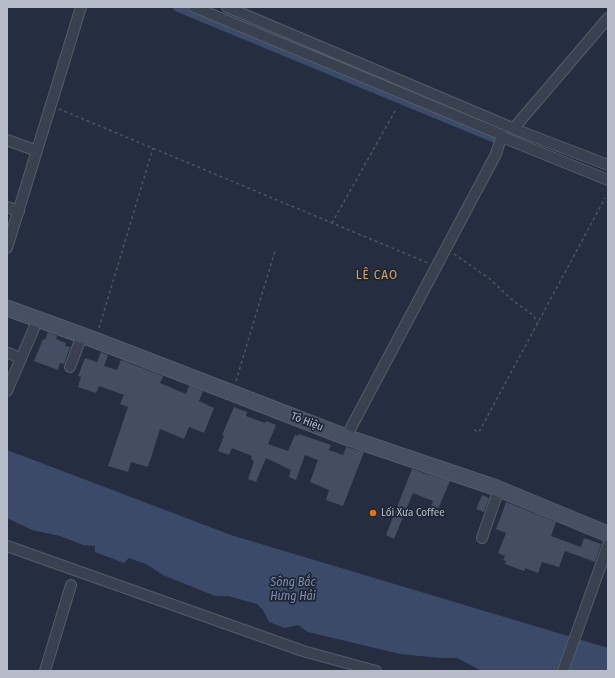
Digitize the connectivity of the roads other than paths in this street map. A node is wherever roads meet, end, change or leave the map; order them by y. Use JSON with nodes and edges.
{"nodes":[{"id":1,"x":82,"y":7,"type":"edge"},
{"id":2,"x":194,"y":7,"type":"edge"},
{"id":3,"x":227,"y":7,"type":"edge"},
{"id":4,"x":608,"y":18,"type":"edge"},
{"id":5,"x":499,"y":122,"type":"junction"},
{"id":6,"x":514,"y":128,"type":"junction"},
{"id":7,"x":498,"y":135,"type":"junction"},
{"id":8,"x":7,"y":140,"type":"edge"},
{"id":9,"x":37,"y":151,"type":"junction"},
{"id":10,"x":608,"y":165,"type":"edge"},
{"id":11,"x":608,"y":180,"type":"edge"},
{"id":12,"x":7,"y":207,"type":"edge"},
{"id":13,"x":19,"y":210,"type":"junction"},
{"id":14,"x":7,"y":248,"type":"edge"},
{"id":15,"x":7,"y":308,"type":"edge"},
{"id":16,"x":38,"y":319,"type":"junction"},
{"id":17,"x":88,"y":337,"type":"junction"},
{"id":18,"x":9,"y":353,"type":"dead end"},
{"id":19,"x":21,"y":359,"type":"junction"},
{"id":20,"x":70,"y":367,"type":"dead end"},
{"id":21,"x":10,"y":377,"type":"edge"},
{"id":22,"x":7,"y":391,"type":"edge"},
{"id":23,"x":346,"y":437,"type":"junction"},
{"id":24,"x":499,"y":489,"type":"junction"},
{"id":25,"x":608,"y":534,"type":"edge"},
{"id":26,"x":482,"y":538,"type":"dead end"},
{"id":27,"x":608,"y":545,"type":"edge"},
{"id":28,"x":7,"y":546,"type":"edge"},
{"id":29,"x":71,"y":585,"type":"dead end"},
{"id":30,"x":45,"y":671,"type":"edge"},
{"id":31,"x":376,"y":671,"type":"edge"},
{"id":32,"x":563,"y":671,"type":"edge"}],
"edges":[{"from":1,"to":9,"type":"street"},
{"from":2,"to":7,"type":"street"},
{"from":3,"to":5,"type":"street"},
{"from":4,"to":6,"type":"street"},
{"from":5,"to":6,"type":"street"},
{"from":5,"to":7,"type":"street"},
{"from":6,"to":10,"type":"street"},
{"from":7,"to":11,"type":"street"},
{"from":7,"to":23,"type":"street"},
{"from":8,"to":9,"type":"street"},
{"from":9,"to":13,"type":"street"},
{"from":12,"to":13,"type":"street"},
{"from":13,"to":14,"type":"street"},
{"from":15,"to":16,"type":"main road","name":"Tô Hiệu"},
{"from":16,"to":17,"type":"main road","name":"Tô Hiệu"},
{"from":16,"to":19,"type":"street"},
{"from":17,"to":20,"type":"street"},
{"from":17,"to":23,"type":"main road","name":"Tô Hiệu"},
{"from":18,"to":19,"type":"street"},
{"from":19,"to":21,"type":"street"},
{"from":21,"to":22,"type":"street"},
{"from":23,"to":24,"type":"main road","name":"Tô Hiệu"},
{"from":24,"to":25,"type":"main road","name":"Tô Hiệu"},
{"from":24,"to":26,"type":"street"},
{"from":27,"to":32,"type":"street"},
{"from":28,"to":31,"type":"street"},
{"from":29,"to":30,"type":"street"}]}
